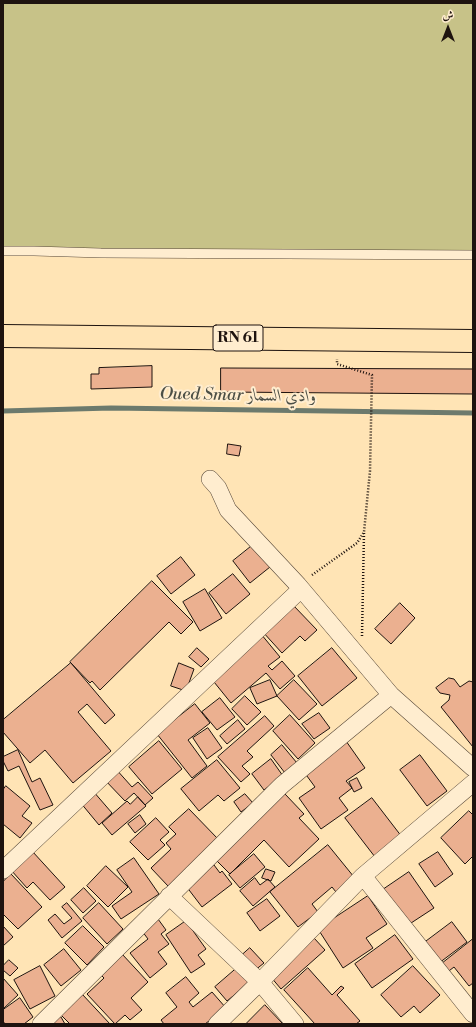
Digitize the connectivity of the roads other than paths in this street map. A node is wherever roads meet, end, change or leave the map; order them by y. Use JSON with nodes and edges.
{"nodes":[{"id":1,"x":3,"y":252,"type":"edge"},
{"id":2,"x":473,"y":255,"type":"edge"},
{"id":3,"x":3,"y":336,"type":"edge"},
{"id":4,"x":473,"y":341,"type":"edge"},
{"id":5,"x":210,"y":479,"type":"dead end"},
{"id":6,"x":300,"y":587,"type":"junction"},
{"id":7,"x":391,"y":695,"type":"junction"},
{"id":8,"x":473,"y":768,"type":"edge"},
{"id":9,"x":473,"y":783,"type":"edge"},
{"id":10,"x":3,"y":870,"type":"edge"},
{"id":11,"x":363,"y":876,"type":"junction"},
{"id":12,"x":169,"y":896,"type":"junction"},
{"id":13,"x":260,"y":982,"type":"junction"},
{"id":14,"x":473,"y":1014,"type":"edge"},
{"id":15,"x":40,"y":1024,"type":"edge"},
{"id":16,"x":217,"y":1024,"type":"edge"},
{"id":17,"x":295,"y":1024,"type":"edge"}],
"edges":[{"from":1,"to":2,"type":"lane"},
{"from":3,"to":4,"type":"main road","number":"RN 61"},
{"from":5,"to":6,"type":"street"},
{"from":6,"to":7,"type":"street"},
{"from":6,"to":10,"type":"street"},
{"from":7,"to":8,"type":"street"},
{"from":7,"to":12,"type":"street"},
{"from":9,"to":11,"type":"street"},
{"from":11,"to":13,"type":"street"},
{"from":11,"to":14,"type":"street"},
{"from":12,"to":13,"type":"street"},
{"from":12,"to":15,"type":"street"},
{"from":13,"to":16,"type":"street"},
{"from":13,"to":17,"type":"street"}]}
